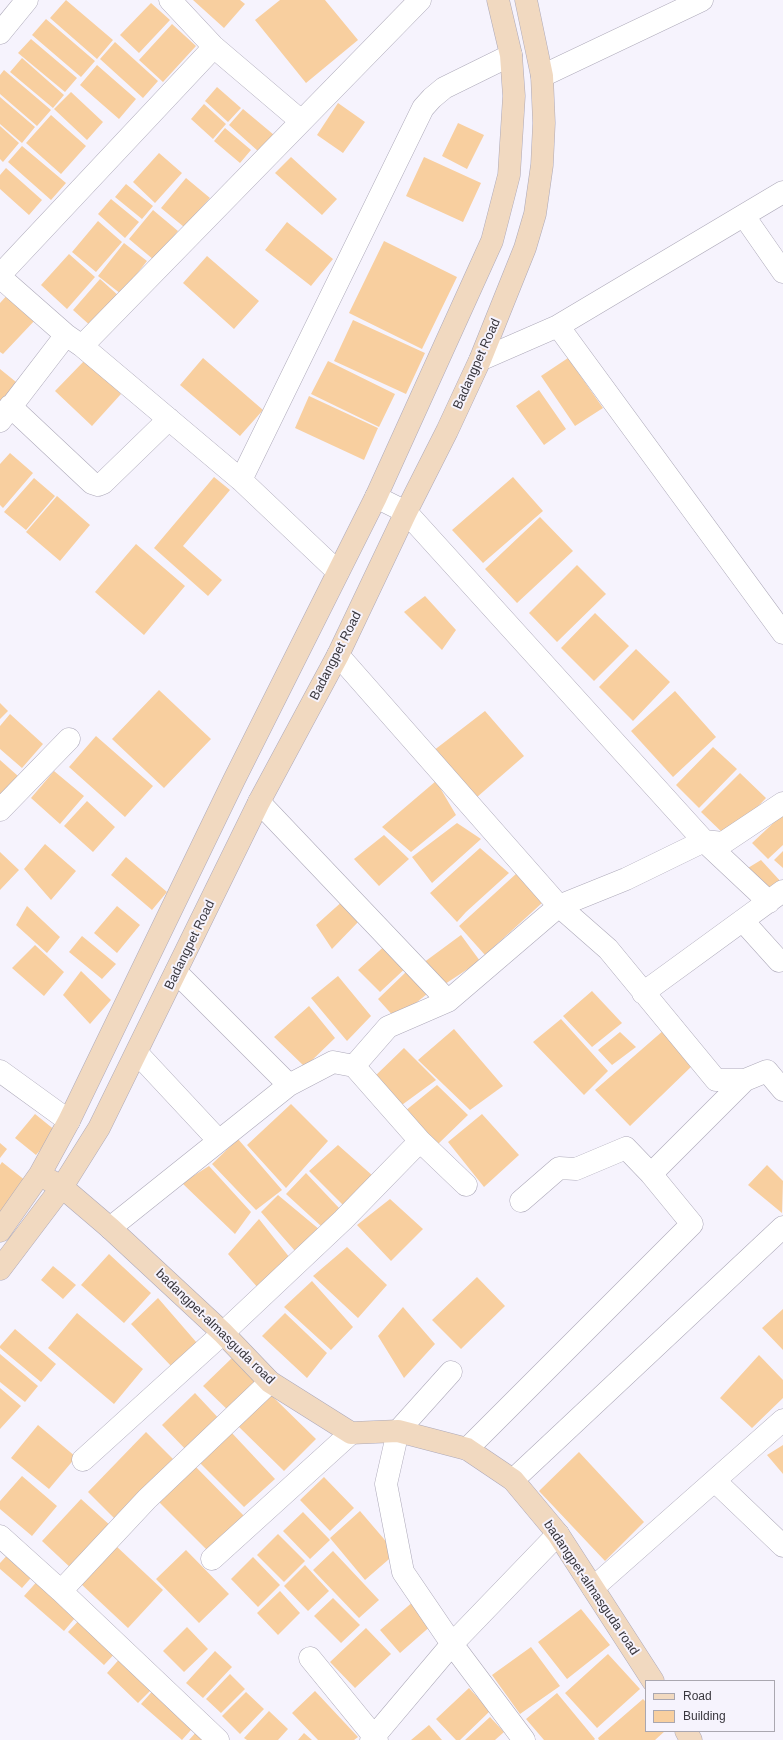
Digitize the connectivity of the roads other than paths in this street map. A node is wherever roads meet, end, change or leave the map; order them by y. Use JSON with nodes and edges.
{"nodes":[{"id":1,"x":26,"y":0,"type":"edge"},
{"id":2,"x":170,"y":0,"type":"edge"},
{"id":3,"x":420,"y":0,"type":"edge"},
{"id":4,"x":498,"y":0,"type":"edge"},
{"id":5,"x":526,"y":0,"type":"edge"},
{"id":6,"x":702,"y":0,"type":"edge"},
{"id":7,"x":0,"y":32,"type":"edge"},
{"id":8,"x":214,"y":47,"type":"junction"},
{"id":9,"x":511,"y":55,"type":"junction"},
{"id":10,"x":542,"y":76,"type":"junction"},
{"id":11,"x":301,"y":121,"type":"junction"},
{"id":12,"x":783,"y":192,"type":"edge"},
{"id":13,"x":744,"y":216,"type":"junction"},
{"id":14,"x":783,"y":272,"type":"edge"},
{"id":15,"x":0,"y":276,"type":"edge"},
{"id":16,"x":558,"y":326,"type":"junction"},
{"id":17,"x":74,"y":340,"type":"junction"},
{"id":18,"x":480,"y":360,"type":"junction"},
{"id":19,"x":5,"y":414,"type":"edge"},
{"id":20,"x":169,"y":419,"type":"junction"},
{"id":21,"x":241,"y":480,"type":"junction"},
{"id":22,"x":376,"y":497,"type":"junction"},
{"id":23,"x":406,"y":512,"type":"junction"},
{"id":24,"x":338,"y":572,"type":"junction"},
{"id":25,"x":783,"y":633,"type":"edge"},
{"id":26,"x":338,"y":654,"type":"junction"},
{"id":27,"x":69,"y":739,"type":"dead end"},
{"id":28,"x":259,"y":802,"type":"junction"},
{"id":29,"x":783,"y":803,"type":"edge"},
{"id":30,"x":0,"y":810,"type":"edge"},
{"id":31,"x":704,"y":841,"type":"junction"},
{"id":32,"x":776,"y":896,"type":"edge"},
{"id":33,"x":560,"y":906,"type":"junction"},
{"id":34,"x":742,"y":921,"type":"junction"},
{"id":35,"x":778,"y":961,"type":"dead end"},
{"id":36,"x":176,"y":972,"type":"junction"},
{"id":37,"x":643,"y":993,"type":"junction"},
{"id":38,"x":448,"y":1001,"type":"junction"},
{"id":39,"x":137,"y":1053,"type":"junction"},
{"id":40,"x":354,"y":1066,"type":"junction"},
{"id":41,"x":1,"y":1075,"type":"edge"},
{"id":42,"x":744,"y":1080,"type":"junction"},
{"id":43,"x":289,"y":1085,"type":"junction"},
{"id":44,"x":783,"y":1090,"type":"edge"},
{"id":45,"x":69,"y":1121,"type":"junction"},
{"id":46,"x":219,"y":1141,"type":"junction"},
{"id":47,"x":420,"y":1141,"type":"junction"},
{"id":48,"x":40,"y":1174,"type":"junction"},
{"id":49,"x":651,"y":1174,"type":"junction"},
{"id":50,"x":466,"y":1185,"type":"dead end"},
{"id":51,"x":62,"y":1187,"type":"junction"},
{"id":52,"x":521,"y":1201,"type":"dead end"},
{"id":53,"x":783,"y":1226,"type":"edge"},
{"id":54,"x":110,"y":1228,"type":"junction"},
{"id":55,"x":0,"y":1231,"type":"edge"},
{"id":56,"x":0,"y":1269,"type":"edge"},
{"id":57,"x":223,"y":1333,"type":"junction"},
{"id":58,"x":451,"y":1372,"type":"dead end"},
{"id":59,"x":270,"y":1382,"type":"junction"},
{"id":60,"x":783,"y":1420,"type":"edge"},
{"id":61,"x":398,"y":1431,"type":"junction"},
{"id":62,"x":351,"y":1433,"type":"junction"},
{"id":63,"x":467,"y":1449,"type":"junction"},
{"id":64,"x":82,"y":1460,"type":"dead end"},
{"id":65,"x":513,"y":1480,"type":"junction"},
{"id":66,"x":715,"y":1482,"type":"junction"},
{"id":67,"x":558,"y":1534,"type":"junction"},
{"id":68,"x":0,"y":1536,"type":"edge"},
{"id":69,"x":783,"y":1546,"type":"edge"},
{"id":70,"x":212,"y":1559,"type":"dead end"},
{"id":71,"x":593,"y":1588,"type":"junction"},
{"id":72,"x":61,"y":1591,"type":"junction"},
{"id":73,"x":452,"y":1644,"type":"junction"},
{"id":74,"x":310,"y":1658,"type":"dead end"},
{"id":75,"x":652,"y":1680,"type":"edge"},
{"id":76,"x":374,"y":1739,"type":"edge"},
{"id":77,"x":218,"y":1740,"type":"edge"},
{"id":78,"x":524,"y":1740,"type":"edge"}],
"edges":[{"from":1,"to":7,"type":"street"},
{"from":2,"to":8,"type":"street"},
{"from":3,"to":11,"type":"street"},
{"from":4,"to":9,"type":"main road"},
{"from":5,"to":10,"type":"main road","name":"Badangpet Road"},
{"from":6,"to":10,"type":"street"},
{"from":8,"to":11,"type":"street"},
{"from":8,"to":15,"type":"street"},
{"from":9,"to":21,"type":"street"},
{"from":9,"to":22,"type":"main road"},
{"from":10,"to":18,"type":"main road","name":"Badangpet Road"},
{"from":11,"to":17,"type":"street"},
{"from":12,"to":13,"type":"street"},
{"from":13,"to":14,"type":"street"},
{"from":13,"to":16,"type":"street"},
{"from":15,"to":17,"type":"street"},
{"from":16,"to":18,"type":"street"},
{"from":16,"to":25,"type":"street"},
{"from":17,"to":19,"type":"street"},
{"from":17,"to":20,"type":"street"},
{"from":18,"to":23,"type":"main road","name":"Badangpet Road"},
{"from":19,"to":20,"type":"street"},
{"from":20,"to":21,"type":"street"},
{"from":21,"to":24,"type":"street"},
{"from":22,"to":23,"type":"street"},
{"from":22,"to":24,"type":"main road"},
{"from":23,"to":26,"type":"main road","name":"Badangpet Road"},
{"from":23,"to":31,"type":"street"},
{"from":24,"to":45,"type":"main road"},
{"from":26,"to":28,"type":"main road","name":"Badangpet Road"},
{"from":26,"to":33,"type":"street"},
{"from":27,"to":30,"type":"street"},
{"from":28,"to":36,"type":"main road","name":"Badangpet Road"},
{"from":28,"to":38,"type":"street"},
{"from":29,"to":31,"type":"street"},
{"from":31,"to":32,"type":"street"},
{"from":31,"to":33,"type":"street"},
{"from":32,"to":34,"type":"street"},
{"from":33,"to":37,"type":"street"},
{"from":33,"to":38,"type":"street"},
{"from":34,"to":35,"type":"street"},
{"from":34,"to":37,"type":"street"},
{"from":36,"to":39,"type":"main road","name":"Badangpet Road"},
{"from":36,"to":43,"type":"street"},
{"from":37,"to":42,"type":"street"},
{"from":38,"to":40,"type":"street"},
{"from":39,"to":46,"type":"street"},
{"from":39,"to":51,"type":"main road","name":"Badangpet Road"},
{"from":40,"to":43,"type":"street"},
{"from":40,"to":47,"type":"street"},
{"from":41,"to":45,"type":"street"},
{"from":42,"to":44,"type":"street"},
{"from":42,"to":49,"type":"street"},
{"from":43,"to":46,"type":"street"},
{"from":45,"to":48,"type":"main road"},
{"from":46,"to":54,"type":"street"},
{"from":47,"to":50,"type":"street"},
{"from":47,"to":57,"type":"street"},
{"from":48,"to":51,"type":"main road","name":"badangpet-almasguda road"},
{"from":48,"to":55,"type":"main road"},
{"from":49,"to":52,"type":"street"},
{"from":49,"to":63,"type":"street"},
{"from":51,"to":54,"type":"main road","name":"badangpet-almasguda road"},
{"from":51,"to":56,"type":"main road","name":"Badangpet Road"},
{"from":53,"to":65,"type":"street"},
{"from":54,"to":57,"type":"main road","name":"badangpet-almasguda road"},
{"from":57,"to":59,"type":"main road","name":"badangpet-almasguda road"},
{"from":57,"to":64,"type":"street"},
{"from":58,"to":61,"type":"street"},
{"from":59,"to":62,"type":"main road","name":"badangpet-almasguda road"},
{"from":59,"to":72,"type":"street"},
{"from":60,"to":66,"type":"street"},
{"from":61,"to":62,"type":"main road","name":"badangpet-almasguda road"},
{"from":61,"to":63,"type":"main road","name":"badangpet-almasguda road"},
{"from":61,"to":73,"type":"street"},
{"from":62,"to":70,"type":"street"},
{"from":63,"to":65,"type":"main road","name":"badangpet-almasguda road"},
{"from":65,"to":67,"type":"main road","name":"badangpet-almasguda road"},
{"from":66,"to":69,"type":"street"},
{"from":66,"to":71,"type":"street"},
{"from":67,"to":71,"type":"main road","name":"badangpet-almasguda road"},
{"from":67,"to":73,"type":"street"},
{"from":68,"to":72,"type":"street"},
{"from":71,"to":75,"type":"main road","name":"badangpet-almasguda road"},
{"from":72,"to":77,"type":"street"},
{"from":73,"to":76,"type":"street"},
{"from":73,"to":78,"type":"street"},
{"from":74,"to":76,"type":"street"}]}
